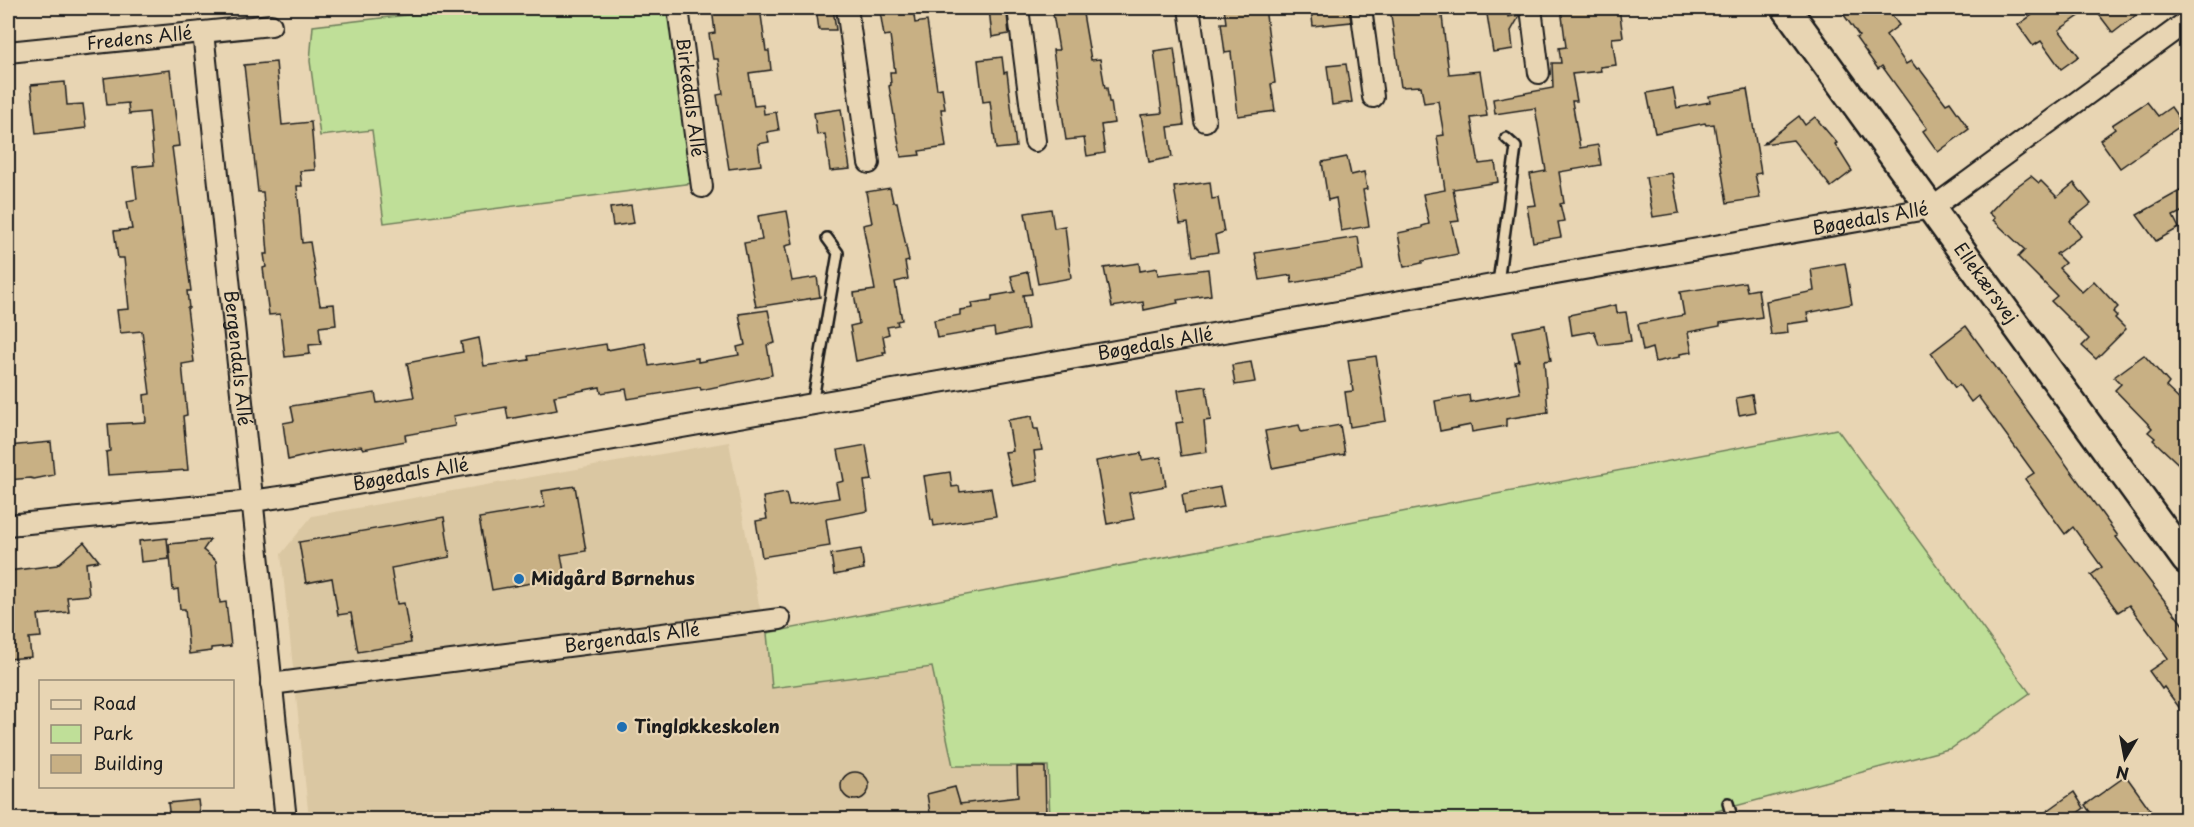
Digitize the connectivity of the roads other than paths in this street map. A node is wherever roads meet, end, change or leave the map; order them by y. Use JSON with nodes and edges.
{"nodes":[{"id":1,"x":678,"y":8,"type":"edge"},
{"id":2,"x":848,"y":8,"type":"edge"},
{"id":3,"x":1018,"y":8,"type":"edge"},
{"id":4,"x":1189,"y":8,"type":"edge"},
{"id":5,"x":1361,"y":8,"type":"edge"},
{"id":6,"x":1531,"y":8,"type":"edge"},
{"id":7,"x":1786,"y":8,"type":"edge"},
{"id":8,"x":2187,"y":22,"type":"edge"},
{"id":9,"x":271,"y":25,"type":"dead end"},
{"id":10,"x":203,"y":32,"type":"junction"},
{"id":11,"x":8,"y":52,"type":"edge"},
{"id":12,"x":1539,"y":73,"type":"dead end"},
{"id":13,"x":1373,"y":97,"type":"dead end"},
{"id":14,"x":1204,"y":121,"type":"dead end"},
{"id":15,"x":1506,"y":138,"type":"dead end"},
{"id":16,"x":1035,"y":141,"type":"dead end"},
{"id":17,"x":869,"y":164,"type":"dead end"},
{"id":18,"x":702,"y":187,"type":"dead end"},
{"id":19,"x":1932,"y":208,"type":"junction"},
{"id":20,"x":827,"y":238,"type":"dead end"},
{"id":21,"x":1498,"y":283,"type":"junction"},
{"id":22,"x":812,"y":405,"type":"junction"},
{"id":23,"x":252,"y":501,"type":"junction"},
{"id":24,"x":8,"y":525,"type":"edge"},
{"id":25,"x":2187,"y":560,"type":"edge"},
{"id":26,"x":780,"y":619,"type":"dead end"},
{"id":27,"x":271,"y":684,"type":"junction"},
{"id":28,"x":1728,"y":802,"type":"dead end"},
{"id":29,"x":286,"y":819,"type":"edge"},
{"id":30,"x":1733,"y":819,"type":"edge"}],
"edges":[{"from":1,"to":18,"type":"street","name":"Birkedals Allé"},
{"from":2,"to":17,"type":"street"},
{"from":3,"to":16,"type":"street"},
{"from":4,"to":14,"type":"street"},
{"from":5,"to":13,"type":"street"},
{"from":6,"to":12,"type":"street"},
{"from":7,"to":19,"type":"street","name":"Ellekærsvej"},
{"from":8,"to":19,"type":"street","name":"Bøgedals Allé"},
{"from":9,"to":10,"type":"street","name":"Fredens Allé"},
{"from":10,"to":11,"type":"street","name":"Fredens Allé"},
{"from":10,"to":23,"type":"street","name":"Bergendals Allé"},
{"from":15,"to":21,"type":"lane"},
{"from":19,"to":21,"type":"street","name":"Bøgedals Allé"},
{"from":19,"to":25,"type":"street","name":"Ellekærsvej"},
{"from":20,"to":22,"type":"lane"},
{"from":21,"to":22,"type":"street","name":"Bøgedals Allé"},
{"from":22,"to":23,"type":"street","name":"Bøgedals Allé"},
{"from":23,"to":24,"type":"street","name":"Bøgedals Allé"},
{"from":23,"to":27,"type":"street","name":"Bergendals Allé"},
{"from":26,"to":27,"type":"street","name":"Bergendals Allé"},
{"from":27,"to":29,"type":"street","name":"Bergendals Allé"},
{"from":28,"to":30,"type":"lane"}]}
